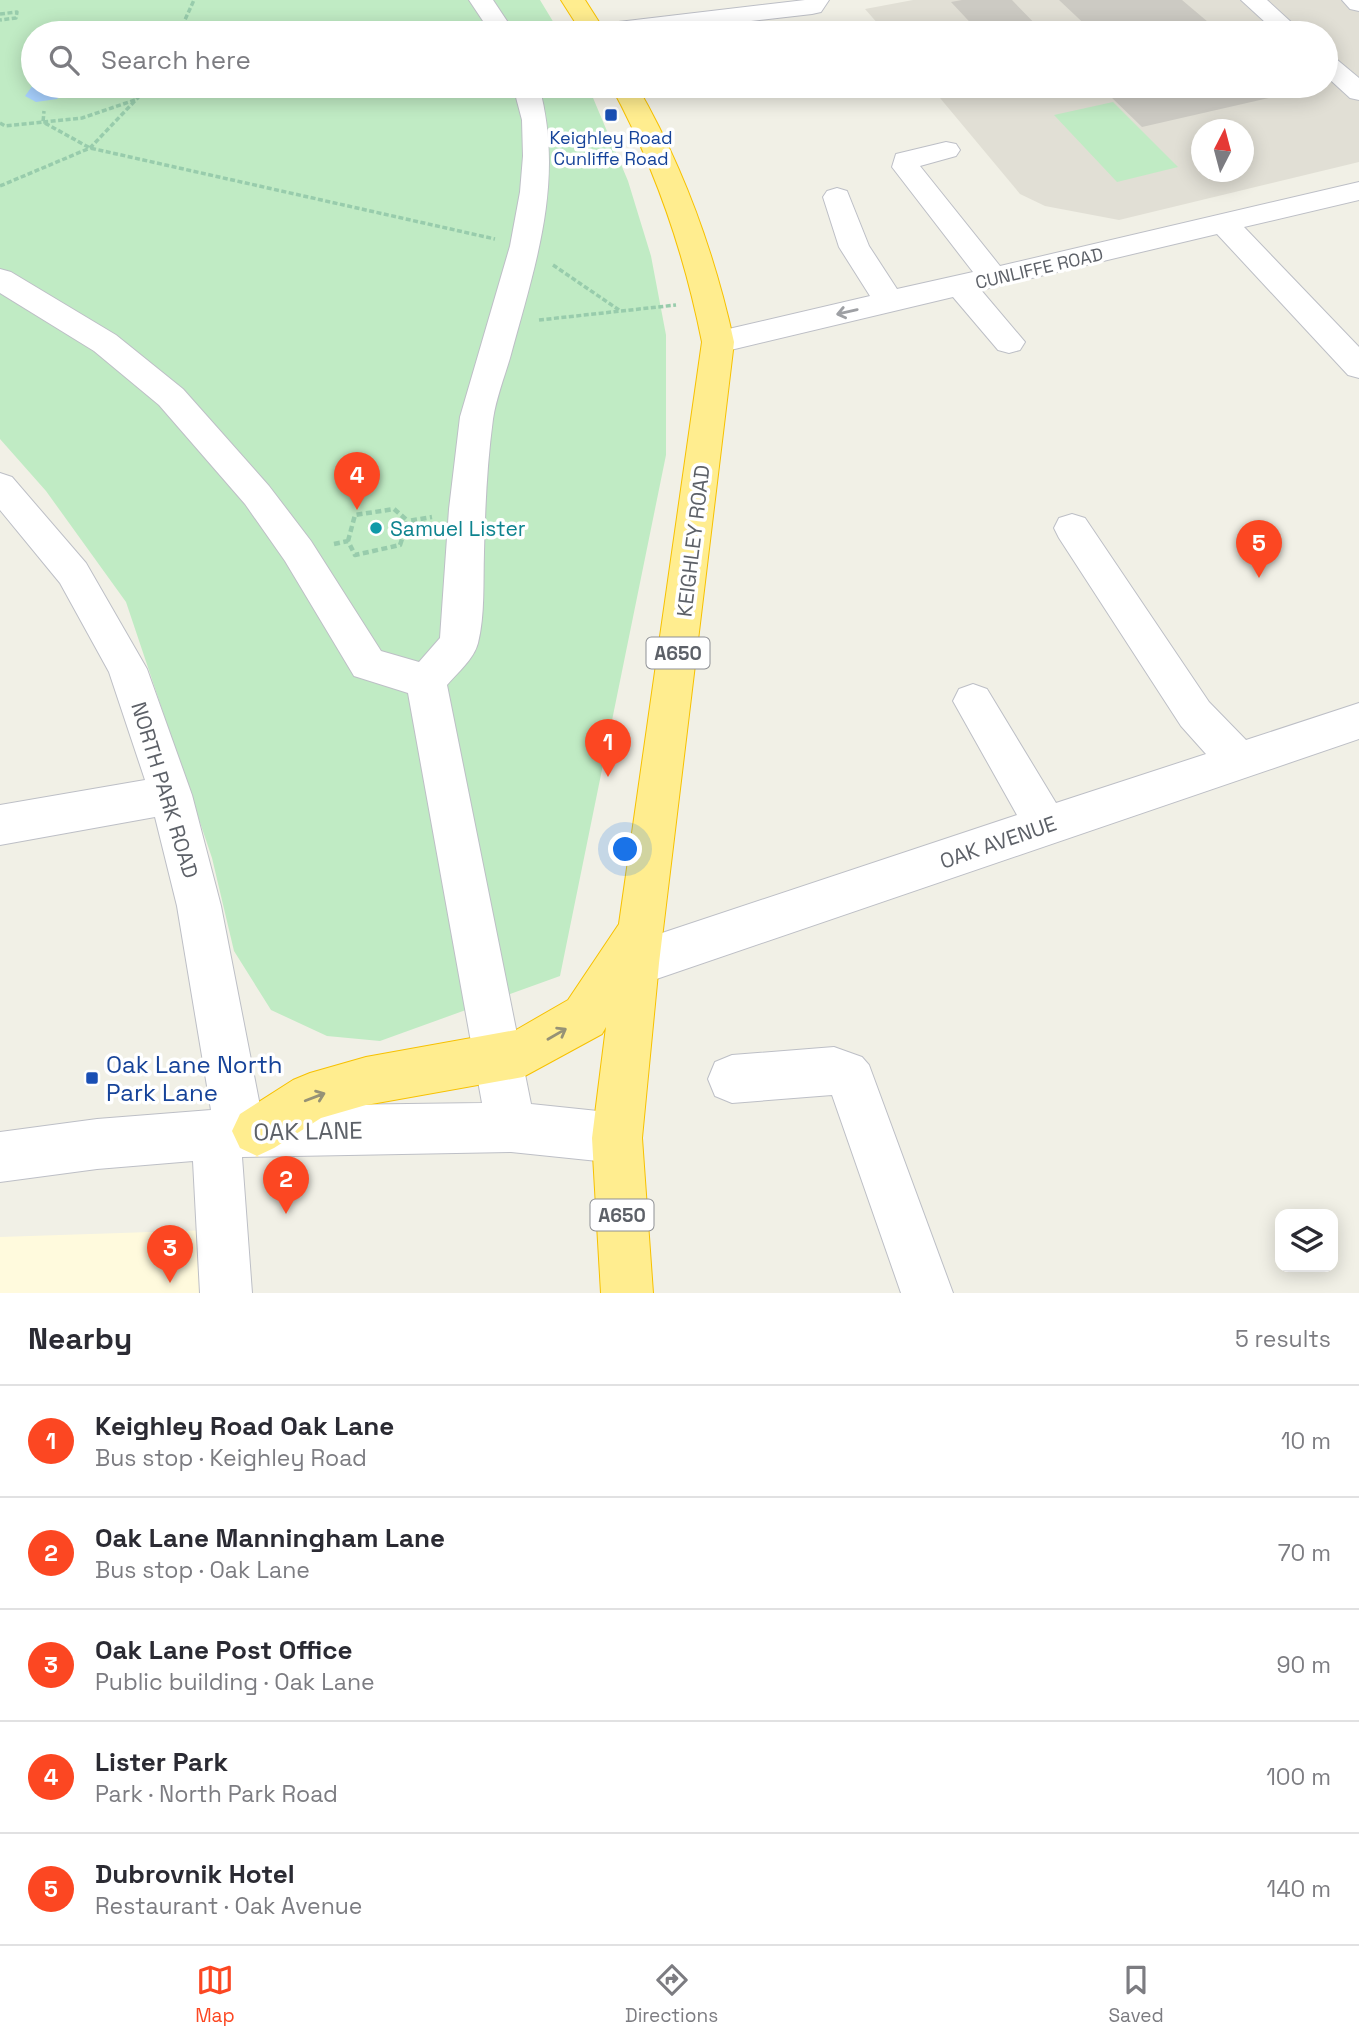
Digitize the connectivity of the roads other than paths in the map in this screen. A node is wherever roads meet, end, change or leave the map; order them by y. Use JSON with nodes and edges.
{"nodes":[{"id":1,"x":481,"y":0,"type":"edge"},
{"id":2,"x":573,"y":0,"type":"edge"},
{"id":3,"x":817,"y":0,"type":"edge"},
{"id":4,"x":1253,"y":0,"type":"edge"},
{"id":5,"x":1354,"y":0,"type":"edge"},
{"id":6,"x":1359,"y":4,"type":"edge"},
{"id":7,"x":731,"y":9,"type":"edge"},
{"id":8,"x":495,"y":21,"type":"edge"},
{"id":9,"x":586,"y":21,"type":"edge"},
{"id":10,"x":662,"y":21,"type":"edge"},
{"id":11,"x":1277,"y":21,"type":"edge"},
{"id":12,"x":1338,"y":74,"type":"edge"},
{"id":13,"x":1359,"y":92,"type":"edge"},
{"id":14,"x":529,"y":98,"type":"edge"},
{"id":15,"x":630,"y":98,"type":"edge"},
{"id":16,"x":946,"y":150,"type":"dead end"},
{"id":17,"x":1359,"y":191,"type":"edge"},
{"id":18,"x":837,"y":197,"type":"dead end"},
{"id":19,"x":1225,"y":225,"type":"junction"},
{"id":20,"x":994,"y":278,"type":"junction"},
{"id":21,"x":0,"y":279,"type":"edge"},
{"id":22,"x":961,"y":286,"type":"junction"},
{"id":23,"x":890,"y":302,"type":"junction"},
{"id":24,"x":718,"y":342,"type":"junction"},
{"id":25,"x":1009,"y":342,"type":"dead end"},
{"id":26,"x":1359,"y":367,"type":"edge"},
{"id":27,"x":0,"y":486,"type":"edge"},
{"id":28,"x":1072,"y":528,"type":"dead end"},
{"id":29,"x":426,"y":681,"type":"junction"},
{"id":30,"x":973,"y":701,"type":"dead end"},
{"id":31,"x":1359,"y":721,"type":"edge"},
{"id":32,"x":1239,"y":761,"type":"junction"},
{"id":33,"x":171,"y":794,"type":"junction"},
{"id":34,"x":0,"y":825,"type":"edge"},
{"id":35,"x":1046,"y":826,"type":"junction"},
{"id":36,"x":639,"y":946,"type":"junction"},
{"id":37,"x":500,"y":1058,"type":"junction"},
{"id":38,"x":732,"y":1079,"type":"dead end"},
{"id":39,"x":512,"y":1127,"type":"junction"},
{"id":40,"x":238,"y":1133,"type":"junction"},
{"id":41,"x":617,"y":1138,"type":"junction"},
{"id":42,"x":0,"y":1157,"type":"edge"},
{"id":43,"x":226,"y":1293,"type":"edge"},
{"id":44,"x":627,"y":1293,"type":"edge"},
{"id":45,"x":927,"y":1293,"type":"edge"}],
"edges":[{"from":1,"to":8,"type":"street"},
{"from":2,"to":9,"type":"highway"},
{"from":3,"to":7,"type":"street"},
{"from":4,"to":11,"type":"street"},
{"from":5,"to":6,"type":"street"},
{"from":7,"to":10,"type":"street"},
{"from":12,"to":13,"type":"street"},
{"from":14,"to":29,"type":"street"},
{"from":15,"to":24,"type":"highway","name":"KEIGHLEY ROAD","number":"A650"},
{"from":16,"to":20,"type":"street"},
{"from":17,"to":19,"type":"street","name":"CUNLIFFE ROAD"},
{"from":18,"to":23,"type":"street"},
{"from":19,"to":20,"type":"street","name":"CUNLIFFE ROAD"},
{"from":19,"to":26,"type":"street"},
{"from":20,"to":22,"type":"street","name":"CUNLIFFE ROAD"},
{"from":21,"to":29,"type":"street"},
{"from":22,"to":23,"type":"street","name":"CUNLIFFE ROAD"},
{"from":22,"to":25,"type":"street"},
{"from":23,"to":24,"type":"street","name":"CUNLIFFE ROAD","one_way":true},
{"from":24,"to":36,"type":"highway","name":"KEIGHLEY ROAD","number":"A650"},
{"from":27,"to":33,"type":"street","name":"NORTH PARK ROAD"},
{"from":28,"to":32,"type":"street"},
{"from":29,"to":37,"type":"street"},
{"from":30,"to":35,"type":"street"},
{"from":31,"to":32,"type":"street","name":"OAK AVENUE"},
{"from":32,"to":35,"type":"street","name":"OAK AVENUE"},
{"from":33,"to":34,"type":"street"},
{"from":33,"to":40,"type":"street","name":"NORTH PARK ROAD"},
{"from":35,"to":36,"type":"street","name":"OAK AVENUE"},
{"from":37,"to":36,"type":"highway","one_way":true},
{"from":36,"to":41,"type":"highway","name":"KEIGHLEY ROAD","number":"A650"},
{"from":37,"to":39,"type":"street"},
{"from":40,"to":37,"type":"highway","one_way":true},
{"from":38,"to":45,"type":"street"},
{"from":39,"to":40,"type":"street","name":"OAK LANE"},
{"from":39,"to":41,"type":"street","name":"OAK LANE"},
{"from":40,"to":42,"type":"street","name":"OAK LANE"},
{"from":40,"to":43,"type":"street","name":"NORTH PARK ROAD"},
{"from":41,"to":44,"type":"highway","number":"A650"}]}
